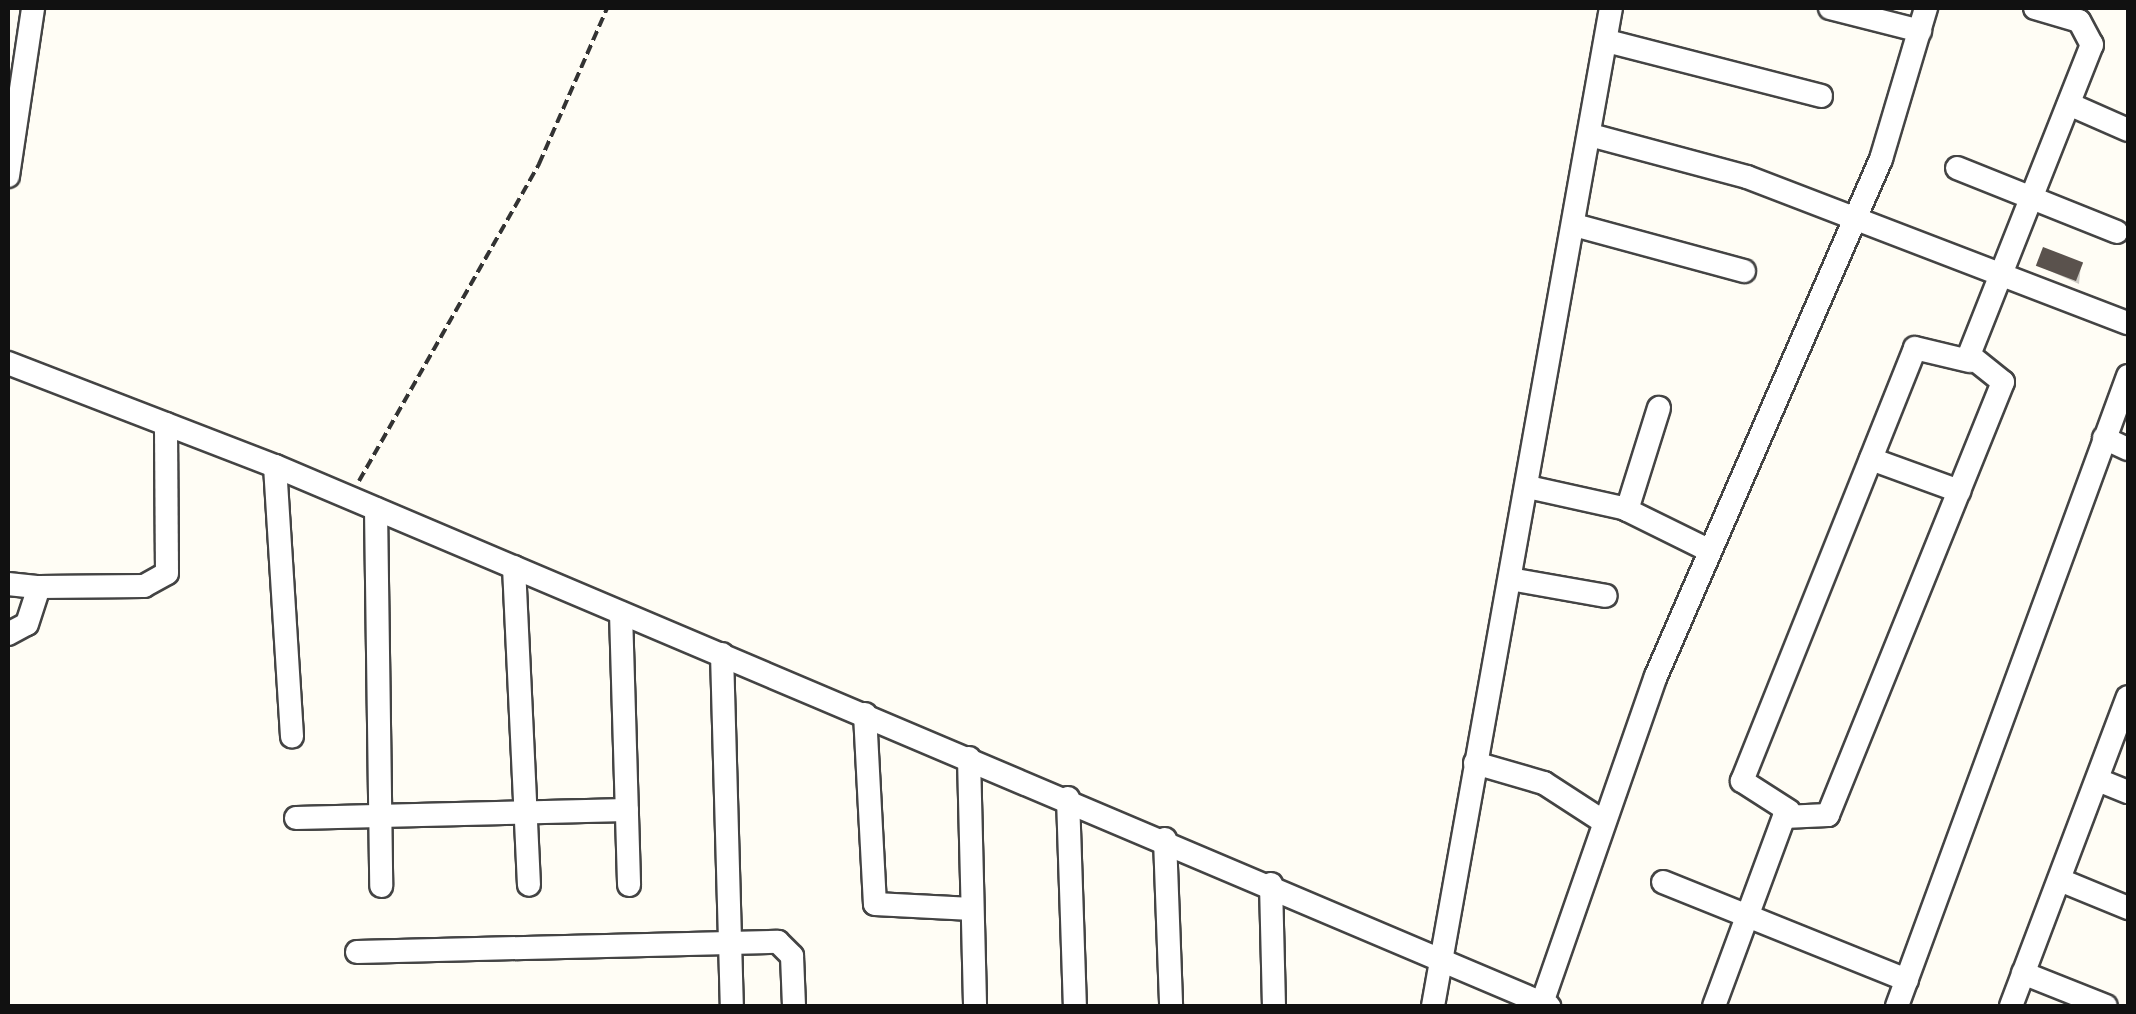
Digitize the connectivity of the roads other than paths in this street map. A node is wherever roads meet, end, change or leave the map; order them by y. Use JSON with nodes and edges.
{"nodes":[{"id":1,"x":34,"y":8,"type":"edge"},
{"id":2,"x":1611,"y":8,"type":"edge"},
{"id":3,"x":1830,"y":8,"type":"edge"},
{"id":4,"x":1926,"y":8,"type":"edge"},
{"id":5,"x":2036,"y":8,"type":"edge"},
{"id":6,"x":1920,"y":31,"type":"junction"},
{"id":7,"x":1607,"y":41,"type":"junction"},
{"id":8,"x":19,"y":64,"type":"edge"},
{"id":9,"x":1821,"y":96,"type":"dead end"},
{"id":10,"x":2069,"y":104,"type":"junction"},
{"id":11,"x":2128,"y":130,"type":"edge"},
{"id":12,"x":1594,"y":136,"type":"junction"},
{"id":13,"x":1958,"y":168,"type":"dead end"},
{"id":14,"x":8,"y":176,"type":"edge"},
{"id":15,"x":2032,"y":197,"type":"junction"},
{"id":16,"x":1854,"y":222,"type":"junction"},
{"id":17,"x":1578,"y":226,"type":"junction"},
{"id":18,"x":2117,"y":232,"type":"dead end"},
{"id":19,"x":1744,"y":271,"type":"dead end"},
{"id":20,"x":2002,"y":273,"type":"junction"},
{"id":21,"x":2128,"y":320,"type":"edge"},
{"id":22,"x":1969,"y":361,"type":"junction"},
{"id":23,"x":8,"y":363,"type":"edge"},
{"id":24,"x":2128,"y":376,"type":"edge"},
{"id":25,"x":1658,"y":408,"type":"dead end"},
{"id":26,"x":166,"y":424,"type":"junction"},
{"id":27,"x":2104,"y":438,"type":"junction"},
{"id":28,"x":2128,"y":449,"type":"edge"},
{"id":29,"x":1871,"y":459,"type":"junction"},
{"id":30,"x":275,"y":466,"type":"junction"},
{"id":31,"x":1528,"y":488,"type":"junction"},
{"id":32,"x":1959,"y":491,"type":"junction"},
{"id":33,"x":376,"y":509,"type":"junction"},
{"id":34,"x":1627,"y":510,"type":"junction"},
{"id":35,"x":1710,"y":551,"type":"junction"},
{"id":36,"x":514,"y":567,"type":"junction"},
{"id":37,"x":1510,"y":579,"type":"junction"},
{"id":38,"x":8,"y":584,"type":"edge"},
{"id":39,"x":39,"y":587,"type":"junction"},
{"id":40,"x":1606,"y":596,"type":"dead end"},
{"id":41,"x":622,"y":613,"type":"junction"},
{"id":42,"x":8,"y":634,"type":"edge"},
{"id":43,"x":722,"y":654,"type":"junction"},
{"id":44,"x":2128,"y":697,"type":"edge"},
{"id":45,"x":865,"y":714,"type":"junction"},
{"id":46,"x":292,"y":736,"type":"dead end"},
{"id":47,"x":968,"y":758,"type":"junction"},
{"id":48,"x":1475,"y":763,"type":"junction"},
{"id":49,"x":2098,"y":780,"type":"junction"},
{"id":50,"x":2128,"y":792,"type":"edge"},
{"id":51,"x":1068,"y":798,"type":"junction"},
{"id":52,"x":627,"y":810,"type":"junction"},
{"id":53,"x":1789,"y":811,"type":"junction"},
{"id":54,"x":528,"y":812,"type":"junction"},
{"id":55,"x":378,"y":816,"type":"junction"},
{"id":56,"x":296,"y":818,"type":"dead end"},
{"id":57,"x":1601,"y":820,"type":"junction"},
{"id":58,"x":1165,"y":839,"type":"junction"},
{"id":59,"x":2060,"y":880,"type":"junction"},
{"id":60,"x":1663,"y":882,"type":"dead end"},
{"id":61,"x":1270,"y":884,"type":"junction"},
{"id":62,"x":529,"y":885,"type":"dead end"},
{"id":63,"x":629,"y":885,"type":"dead end"},
{"id":64,"x":380,"y":886,"type":"dead end"},
{"id":65,"x":2128,"y":908,"type":"edge"},
{"id":66,"x":972,"y":909,"type":"junction"},
{"id":67,"x":1745,"y":916,"type":"junction"},
{"id":68,"x":730,"y":942,"type":"junction"},
{"id":69,"x":358,"y":952,"type":"dead end"},
{"id":70,"x":1438,"y":958,"type":"junction"},
{"id":71,"x":2023,"y":973,"type":"junction"},
{"id":72,"x":1907,"y":980,"type":"junction"},
{"id":73,"x":1545,"y":1005,"type":"edge"},
{"id":74,"x":732,"y":1006,"type":"edge"},
{"id":75,"x":794,"y":1006,"type":"edge"},
{"id":76,"x":975,"y":1006,"type":"edge"},
{"id":77,"x":1076,"y":1006,"type":"edge"},
{"id":78,"x":1172,"y":1006,"type":"edge"},
{"id":79,"x":1274,"y":1006,"type":"edge"},
{"id":80,"x":1433,"y":1006,"type":"edge"},
{"id":81,"x":1714,"y":1006,"type":"edge"},
{"id":82,"x":1897,"y":1006,"type":"edge"},
{"id":83,"x":2011,"y":1006,"type":"edge"},
{"id":84,"x":2106,"y":1006,"type":"edge"}],
"edges":[{"from":1,"to":8,"type":"street"},
{"from":2,"to":7,"type":"street"},
{"from":3,"to":6,"type":"street"},
{"from":4,"to":6,"type":"street"},
{"from":5,"to":10,"type":"street"},
{"from":6,"to":16,"type":"street"},
{"from":7,"to":9,"type":"street"},
{"from":7,"to":12,"type":"street"},
{"from":8,"to":14,"type":"street"},
{"from":10,"to":11,"type":"street"},
{"from":10,"to":15,"type":"street"},
{"from":12,"to":16,"type":"street"},
{"from":12,"to":17,"type":"street"},
{"from":13,"to":15,"type":"street"},
{"from":15,"to":18,"type":"street"},
{"from":15,"to":20,"type":"street"},
{"from":16,"to":20,"type":"street"},
{"from":16,"to":35,"type":"street"},
{"from":17,"to":19,"type":"street"},
{"from":17,"to":31,"type":"street"},
{"from":20,"to":21,"type":"street"},
{"from":20,"to":22,"type":"street"},
{"from":22,"to":29,"type":"street"},
{"from":22,"to":32,"type":"street"},
{"from":23,"to":26,"type":"street"},
{"from":24,"to":27,"type":"street"},
{"from":25,"to":34,"type":"street"},
{"from":26,"to":30,"type":"street"},
{"from":26,"to":39,"type":"street"},
{"from":27,"to":28,"type":"street"},
{"from":27,"to":72,"type":"street"},
{"from":29,"to":32,"type":"street"},
{"from":29,"to":53,"type":"street"},
{"from":30,"to":33,"type":"street"},
{"from":30,"to":46,"type":"street"},
{"from":31,"to":34,"type":"street"},
{"from":31,"to":37,"type":"street"},
{"from":32,"to":53,"type":"street"},
{"from":33,"to":36,"type":"street"},
{"from":33,"to":55,"type":"street"},
{"from":34,"to":35,"type":"street"},
{"from":35,"to":57,"type":"street"},
{"from":36,"to":41,"type":"street"},
{"from":36,"to":54,"type":"street"},
{"from":37,"to":40,"type":"street"},
{"from":37,"to":48,"type":"street"},
{"from":38,"to":39,"type":"street"},
{"from":39,"to":42,"type":"street"},
{"from":41,"to":43,"type":"street"},
{"from":41,"to":52,"type":"street"},
{"from":43,"to":45,"type":"street"},
{"from":43,"to":68,"type":"street"},
{"from":44,"to":49,"type":"street"},
{"from":45,"to":47,"type":"street"},
{"from":45,"to":66,"type":"street"},
{"from":47,"to":51,"type":"street"},
{"from":47,"to":66,"type":"street"},
{"from":48,"to":57,"type":"street"},
{"from":48,"to":70,"type":"street"},
{"from":49,"to":50,"type":"street"},
{"from":49,"to":59,"type":"street"},
{"from":51,"to":58,"type":"street"},
{"from":51,"to":77,"type":"street"},
{"from":52,"to":54,"type":"street"},
{"from":52,"to":63,"type":"street"},
{"from":53,"to":67,"type":"street"},
{"from":54,"to":55,"type":"street"},
{"from":54,"to":62,"type":"street"},
{"from":55,"to":56,"type":"street"},
{"from":55,"to":64,"type":"street"},
{"from":57,"to":73,"type":"street"},
{"from":58,"to":61,"type":"street"},
{"from":58,"to":78,"type":"street"},
{"from":59,"to":65,"type":"street"},
{"from":59,"to":71,"type":"street"},
{"from":60,"to":67,"type":"street"},
{"from":61,"to":70,"type":"street"},
{"from":61,"to":79,"type":"street"},
{"from":66,"to":76,"type":"street"},
{"from":67,"to":72,"type":"street"},
{"from":67,"to":81,"type":"street"},
{"from":68,"to":69,"type":"street"},
{"from":68,"to":74,"type":"street"},
{"from":68,"to":75,"type":"street"},
{"from":70,"to":73,"type":"street"},
{"from":70,"to":80,"type":"street"},
{"from":71,"to":83,"type":"street"},
{"from":71,"to":84,"type":"street"},
{"from":72,"to":82,"type":"street"}]}
